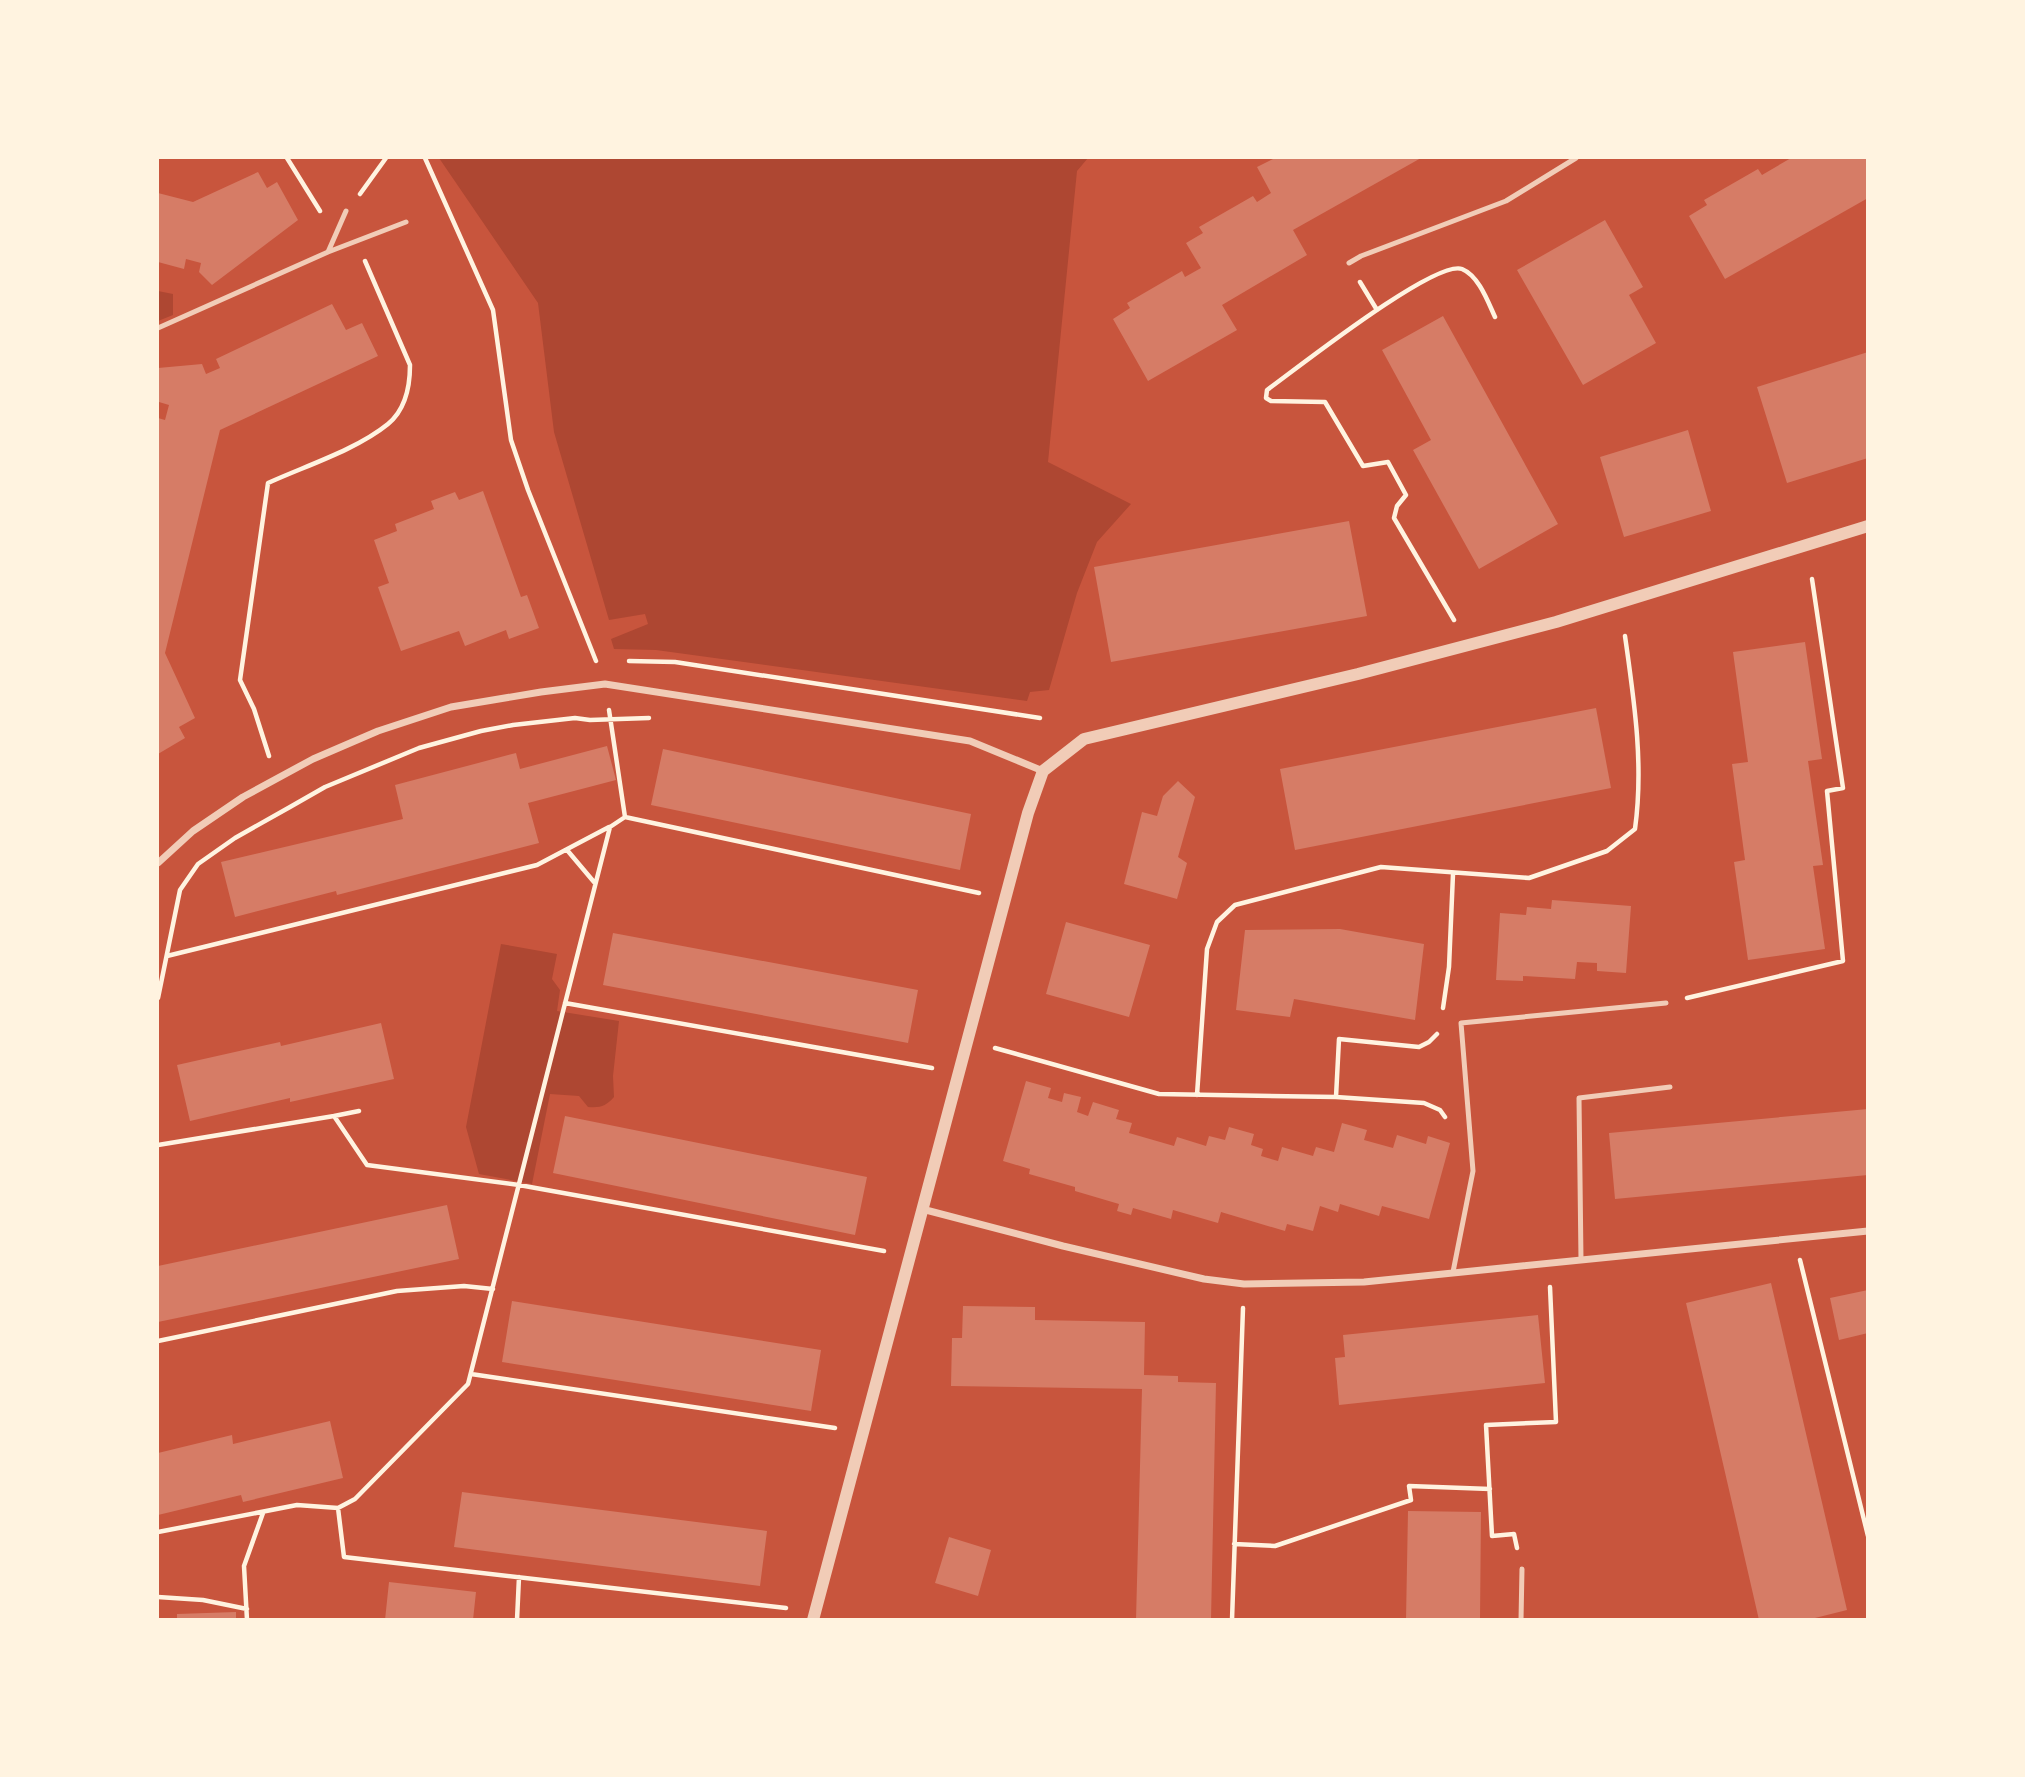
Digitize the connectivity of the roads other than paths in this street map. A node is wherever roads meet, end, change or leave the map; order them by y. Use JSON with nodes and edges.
{"nodes":[{"id":1,"x":1576,"y":158,"type":"edge"},
{"id":2,"x":346,"y":211,"type":"road end"},
{"id":3,"x":405,"y":222,"type":"dead end"},
{"id":4,"x":328,"y":252,"type":"junction"},
{"id":5,"x":1349,"y":263,"type":"dead end"},
{"id":6,"x":158,"y":328,"type":"edge"},
{"id":7,"x":1867,"y":526,"type":"edge"},
{"id":8,"x":1043,"y":771,"type":"junction"},
{"id":9,"x":158,"y":863,"type":"edge"},
{"id":10,"x":1666,"y":1003,"type":"road end"},
{"id":11,"x":1670,"y":1087,"type":"dead end"},
{"id":12,"x":921,"y":1209,"type":"junction"},
{"id":13,"x":1867,"y":1231,"type":"edge"},
{"id":14,"x":1581,"y":1260,"type":"junction"},
{"id":15,"x":1453,"y":1272,"type":"junction"},
{"id":16,"x":1522,"y":1569,"type":"road end"},
{"id":17,"x":813,"y":1619,"type":"edge"},
{"id":18,"x":1521,"y":1619,"type":"edge"}],
"edges":[{"from":1,"to":5,"type":"lane"},
{"from":2,"to":4,"type":"lane"},
{"from":3,"to":4,"type":"lane"},
{"from":4,"to":6,"type":"lane"},
{"from":7,"to":8,"type":"street"},
{"from":8,"to":9,"type":"street"},
{"from":8,"to":12,"type":"street"},
{"from":10,"to":15,"type":"lane"},
{"from":11,"to":14,"type":"lane"},
{"from":12,"to":15,"type":"street"},
{"from":12,"to":17,"type":"street"},
{"from":13,"to":14,"type":"street"},
{"from":14,"to":15,"type":"street"},
{"from":16,"to":18,"type":"lane"}]}
